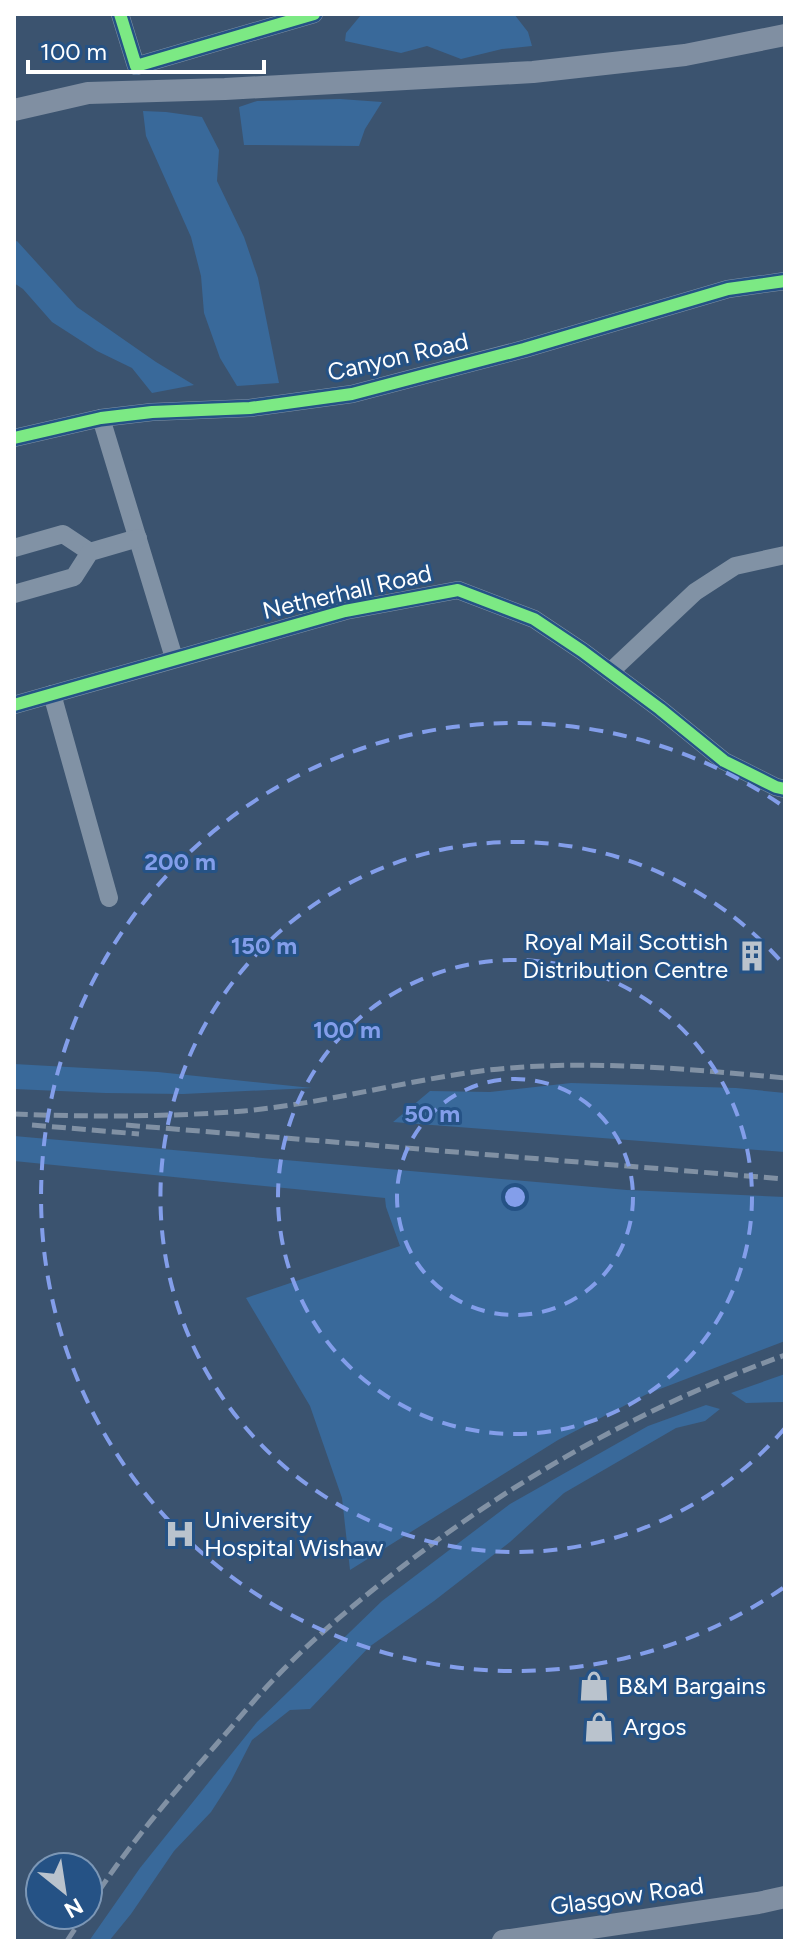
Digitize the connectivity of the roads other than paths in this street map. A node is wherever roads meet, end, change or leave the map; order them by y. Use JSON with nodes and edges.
{"nodes":[{"id":1,"x":120,"y":14,"type":"edge"},
{"id":2,"x":314,"y":14,"type":"edge"},
{"id":3,"x":785,"y":35,"type":"edge"},
{"id":4,"x":14,"y":110,"type":"edge"},
{"id":5,"x":785,"y":281,"type":"edge"},
{"id":6,"x":101,"y":418,"type":"junction"},
{"id":7,"x":15,"y":436,"type":"edge"},
{"id":8,"x":138,"y":538,"type":"junction"},
{"id":9,"x":14,"y":548,"type":"edge"},
{"id":10,"x":90,"y":552,"type":"junction"},
{"id":11,"x":785,"y":555,"type":"edge"},
{"id":12,"x":14,"y":594,"type":"edge"},
{"id":13,"x":174,"y":658,"type":"junction"},
{"id":14,"x":610,"y":672,"type":"junction"},
{"id":15,"x":52,"y":694,"type":"junction"},
{"id":16,"x":14,"y":705,"type":"edge"},
{"id":17,"x":785,"y":789,"type":"edge"},
{"id":18,"x":109,"y":898,"type":"dead end"},
{"id":19,"x":785,"y":1887,"type":"edge"},
{"id":20,"x":785,"y":1897,"type":"edge"},
{"id":21,"x":758,"y":1903,"type":"junction"},
{"id":22,"x":503,"y":1941,"type":"edge"}],
"edges":[{"from":1,"to":2,"type":"street"},
{"from":3,"to":4,"type":"main road"},
{"from":5,"to":6,"type":"street","name":"Canyon Road"},
{"from":6,"to":7,"type":"street","name":"Canyon Road"},
{"from":6,"to":8,"type":"street"},
{"from":8,"to":10,"type":"street"},
{"from":8,"to":13,"type":"street"},
{"from":9,"to":10,"type":"street"},
{"from":10,"to":12,"type":"street"},
{"from":11,"to":14,"type":"street"},
{"from":13,"to":14,"type":"street","name":"Netherhall Road"},
{"from":13,"to":15,"type":"street","name":"Netherhall Road"},
{"from":14,"to":17,"type":"street","name":"Netherhall Road"},
{"from":15,"to":16,"type":"street","name":"Netherhall Road"},
{"from":15,"to":18,"type":"street"},
{"from":19,"to":21,"type":"main road"},
{"from":20,"to":21,"type":"main road","name":"Glasgow Road"},
{"from":21,"to":22,"type":"main road","name":"Glasgow Road"}]}
